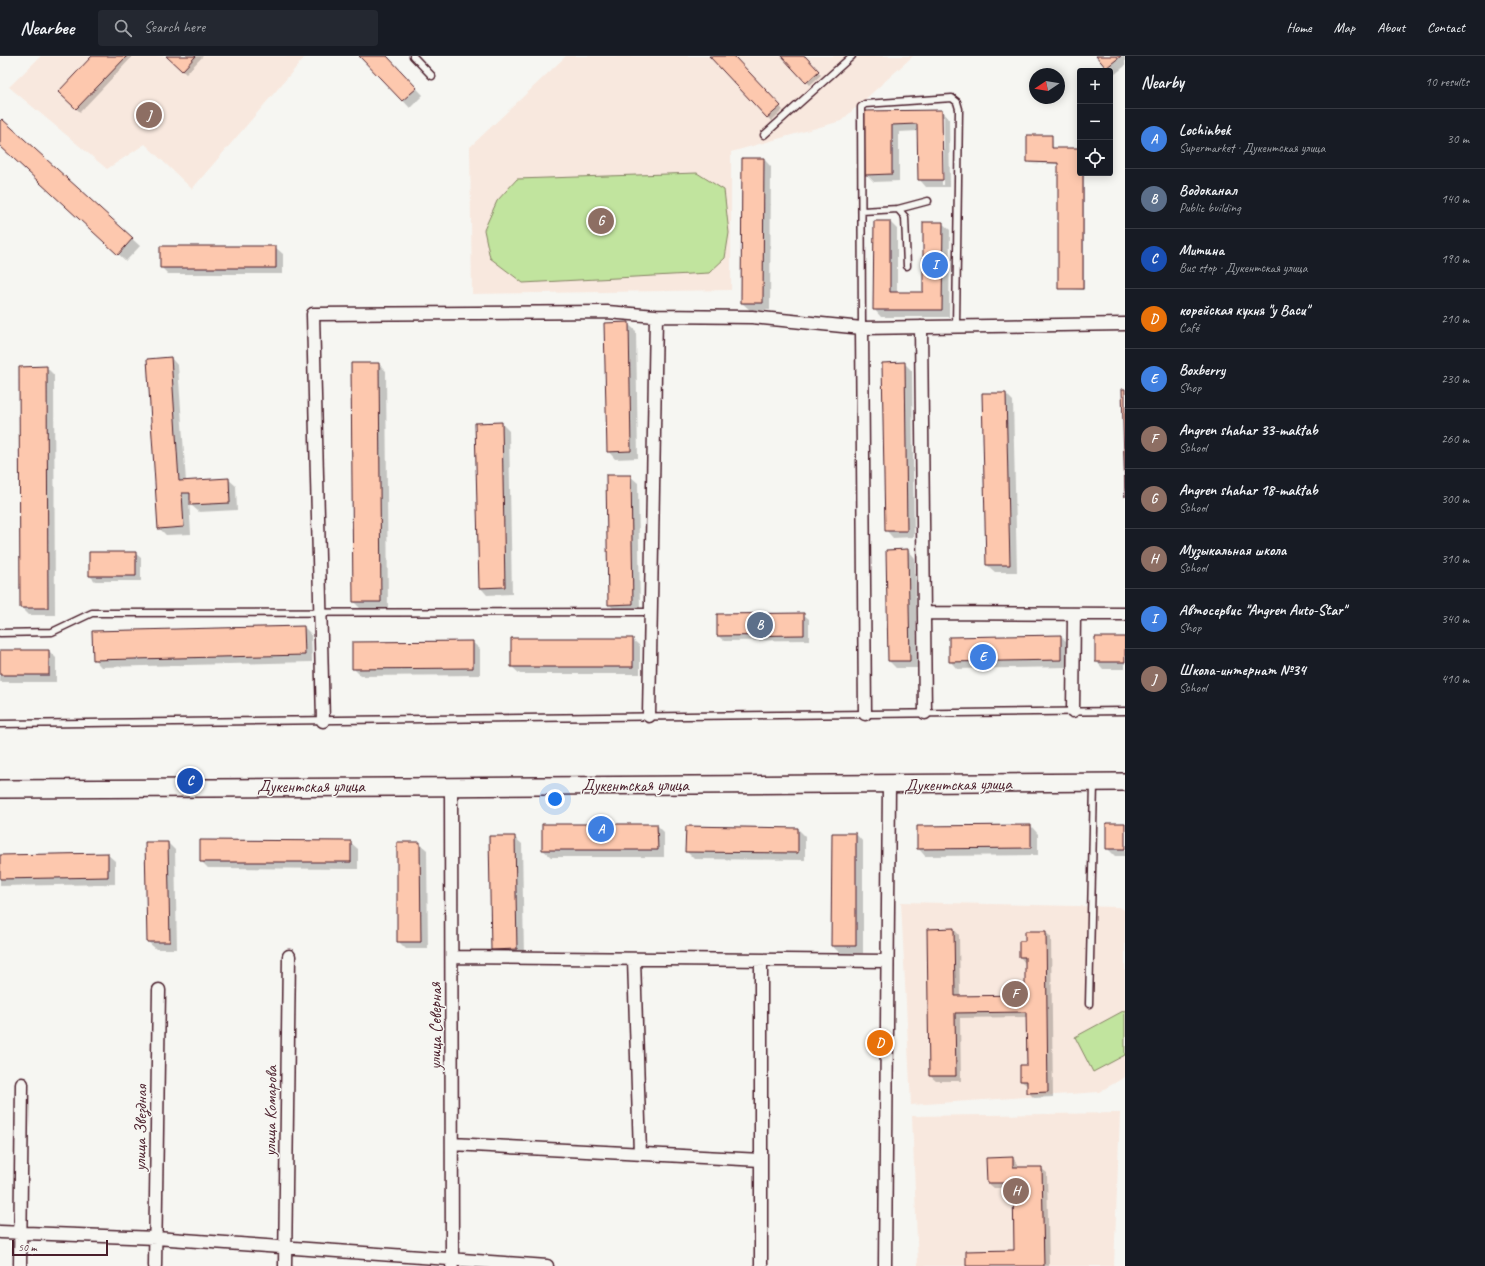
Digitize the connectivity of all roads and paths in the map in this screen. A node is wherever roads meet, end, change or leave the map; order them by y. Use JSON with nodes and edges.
{"nodes":[{"id":1,"x":413,"y":56,"type":"edge"},
{"id":2,"x":852,"y":56,"type":"edge"},
{"id":3,"x":432,"y":76,"type":"dead end"},
{"id":4,"x":764,"y":135,"type":"dead end"},
{"id":5,"x":928,"y":201,"type":"dead end"},
{"id":6,"x":898,"y":208,"type":"junction"},
{"id":7,"x":862,"y":211,"type":"junction"},
{"id":8,"x":906,"y":266,"type":"dead end"},
{"id":9,"x":656,"y":316,"type":"junction"},
{"id":10,"x":1125,"y":324,"type":"edge"},
{"id":11,"x":956,"y":326,"type":"junction"},
{"id":12,"x":921,"y":327,"type":"junction"},
{"id":13,"x":862,"y":328,"type":"junction"},
{"id":14,"x":321,"y":612,"type":"junction"},
{"id":15,"x":651,"y":612,"type":"junction"},
{"id":16,"x":924,"y":613,"type":"junction"},
{"id":17,"x":1074,"y":614,"type":"junction"},
{"id":18,"x":1125,"y":614,"type":"edge"},
{"id":19,"x":0,"y":633,"type":"edge"},
{"id":20,"x":1125,"y":710,"type":"edge"},
{"id":21,"x":1073,"y":711,"type":"junction"},
{"id":22,"x":925,"y":713,"type":"junction"},
{"id":23,"x":865,"y":714,"type":"junction"},
{"id":24,"x":649,"y":716,"type":"junction"},
{"id":25,"x":323,"y":721,"type":"junction"},
{"id":26,"x":0,"y":724,"type":"edge"},
{"id":27,"x":1094,"y":782,"type":"junction"},
{"id":28,"x":1125,"y":782,"type":"edge"},
{"id":29,"x":451,"y":785,"type":"junction"},
{"id":30,"x":889,"y":785,"type":"junction"},
{"id":31,"x":0,"y":789,"type":"edge"},
{"id":32,"x":289,"y":956,"type":"dead end"},
{"id":33,"x":452,"y":957,"type":"junction"},
{"id":34,"x":634,"y":959,"type":"junction"},
{"id":35,"x":761,"y":960,"type":"junction"},
{"id":36,"x":887,"y":961,"type":"junction"},
{"id":37,"x":159,"y":990,"type":"dead end"},
{"id":38,"x":1089,"y":1004,"type":"dead end"},
{"id":39,"x":22,"y":1084,"type":"dead end"},
{"id":40,"x":452,"y":1144,"type":"junction"},
{"id":41,"x":640,"y":1154,"type":"junction"},
{"id":42,"x":761,"y":1160,"type":"junction"},
{"id":43,"x":0,"y":1232,"type":"edge"},
{"id":44,"x":20,"y":1232,"type":"junction"},
{"id":45,"x":156,"y":1238,"type":"junction"},
{"id":46,"x":286,"y":1247,"type":"junction"},
{"id":47,"x":452,"y":1262,"type":"edge"},
{"id":48,"x":20,"y":1266,"type":"edge"},
{"id":49,"x":155,"y":1266,"type":"edge"},
{"id":50,"x":285,"y":1266,"type":"edge"},
{"id":51,"x":547,"y":1266,"type":"edge"},
{"id":52,"x":761,"y":1266,"type":"edge"},
{"id":53,"x":885,"y":1266,"type":"edge"}],
"edges":[{"from":1,"to":3,"type":"lane"},
{"from":2,"to":4,"type":"lane"},
{"from":5,"to":6,"type":"lane"},
{"from":6,"to":7,"type":"lane"},
{"from":6,"to":8,"type":"lane"},
{"from":7,"to":11,"type":"lane"},
{"from":7,"to":13,"type":"lane"},
{"from":9,"to":13,"type":"street"},
{"from":9,"to":14,"type":"street"},
{"from":9,"to":15,"type":"street"},
{"from":10,"to":11,"type":"street"},
{"from":11,"to":12,"type":"street"},
{"from":12,"to":13,"type":"street"},
{"from":12,"to":16,"type":"street"},
{"from":13,"to":23,"type":"street"},
{"from":14,"to":15,"type":"lane"},
{"from":14,"to":19,"type":"lane"},
{"from":14,"to":25,"type":"street"},
{"from":15,"to":24,"type":"street"},
{"from":16,"to":17,"type":"street"},
{"from":16,"to":22,"type":"street"},
{"from":17,"to":18,"type":"street"},
{"from":17,"to":21,"type":"street"},
{"from":20,"to":21,"type":"lane"},
{"from":21,"to":22,"type":"lane"},
{"from":22,"to":23,"type":"lane"},
{"from":23,"to":24,"type":"lane"},
{"from":24,"to":25,"type":"lane"},
{"from":25,"to":26,"type":"lane"},
{"from":27,"to":28,"type":"main road","name":"Дукентская улица"},
{"from":27,"to":30,"type":"main road","name":"Дукентская улица"},
{"from":27,"to":38,"type":"lane"},
{"from":29,"to":30,"type":"main road","name":"Дукентская улица"},
{"from":29,"to":31,"type":"main road","name":"Дукентская улица"},
{"from":29,"to":33,"type":"street","name":"улица Северная"},
{"from":30,"to":36,"type":"street"},
{"from":32,"to":46,"type":"street","name":"улица Комарова"},
{"from":33,"to":34,"type":"street"},
{"from":33,"to":40,"type":"street","name":"улица Северная"},
{"from":34,"to":35,"type":"street"},
{"from":34,"to":41,"type":"street"},
{"from":35,"to":36,"type":"street"},
{"from":35,"to":42,"type":"street"},
{"from":36,"to":53,"type":"street"},
{"from":37,"to":45,"type":"street","name":"улица Звездная"},
{"from":39,"to":44,"type":"street"},
{"from":40,"to":41,"type":"street"},
{"from":40,"to":47,"type":"street","name":"улица Северная"},
{"from":41,"to":42,"type":"street"},
{"from":42,"to":52,"type":"street"},
{"from":43,"to":44,"type":"street"},
{"from":44,"to":45,"type":"street"},
{"from":44,"to":48,"type":"street"},
{"from":45,"to":46,"type":"street"},
{"from":45,"to":49,"type":"street","name":"улица Звездная"},
{"from":46,"to":47,"type":"street"},
{"from":46,"to":50,"type":"street","name":"улица Комарова"},
{"from":47,"to":51,"type":"street"}]}
